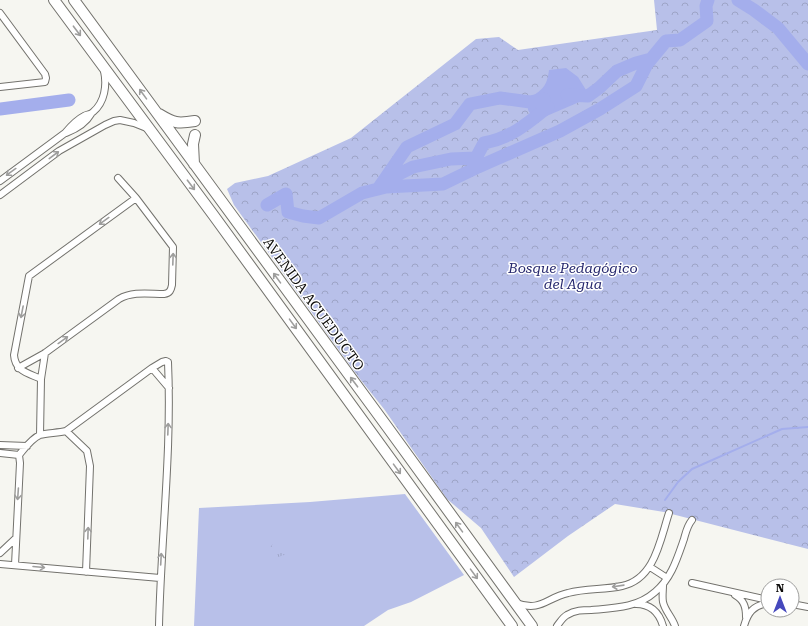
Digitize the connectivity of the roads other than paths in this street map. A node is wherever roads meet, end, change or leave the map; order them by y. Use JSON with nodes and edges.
{"nodes":[{"id":1,"x":54,"y":0,"type":"edge"},
{"id":2,"x":74,"y":0,"type":"edge"},
{"id":3,"x":0,"y":13,"type":"edge"},
{"id":4,"x":104,"y":67,"type":"junction"},
{"id":5,"x":0,"y":86,"type":"edge"},
{"id":6,"x":156,"y":113,"type":"junction"},
{"id":7,"x":195,"y":121,"type":"dead end"},
{"id":8,"x":149,"y":129,"type":"junction"},
{"id":9,"x":195,"y":135,"type":"dead end"},
{"id":10,"x":26,"y":162,"type":"junction"},
{"id":11,"x":194,"y":164,"type":"junction"},
{"id":12,"x":32,"y":171,"type":"junction"},
{"id":13,"x":118,"y":178,"type":"dead end"},
{"id":14,"x":0,"y":181,"type":"edge"},
{"id":15,"x":0,"y":195,"type":"edge"},
{"id":16,"x":136,"y":198,"type":"junction"},
{"id":17,"x":45,"y":353,"type":"junction"},
{"id":18,"x":18,"y":368,"type":"junction"},
{"id":19,"x":152,"y":368,"type":"junction"},
{"id":20,"x":41,"y":380,"type":"junction"},
{"id":21,"x":169,"y":388,"type":"junction"},
{"id":22,"x":388,"y":428,"type":"junction"},
{"id":23,"x":66,"y":431,"type":"junction"},
{"id":24,"x":40,"y":435,"type":"junction"},
{"id":25,"x":375,"y":437,"type":"junction"},
{"id":26,"x":0,"y":445,"type":"edge"},
{"id":27,"x":27,"y":446,"type":"junction"},
{"id":28,"x":0,"y":453,"type":"edge"},
{"id":29,"x":19,"y":455,"type":"junction"},
{"id":30,"x":669,"y":513,"type":"dead end"},
{"id":31,"x":692,"y":520,"type":"dead end"},
{"id":32,"x":15,"y":539,"type":"junction"},
{"id":33,"x":0,"y":553,"type":"edge"},
{"id":34,"x":0,"y":564,"type":"edge"},
{"id":35,"x":15,"y":565,"type":"junction"},
{"id":36,"x":650,"y":567,"type":"junction"},
{"id":37,"x":86,"y":572,"type":"junction"},
{"id":38,"x":160,"y":578,"type":"junction"},
{"id":39,"x":667,"y":578,"type":"junction"},
{"id":40,"x":692,"y":583,"type":"dead end"},
{"id":41,"x":663,"y":585,"type":"junction"},
{"id":42,"x":730,"y":592,"type":"junction"},
{"id":43,"x":760,"y":600,"type":"edge"},
{"id":44,"x":514,"y":602,"type":"junction"},
{"id":45,"x":634,"y":604,"type":"junction"},
{"id":46,"x":760,"y":605,"type":"edge"},
{"id":47,"x":668,"y":612,"type":"junction"},
{"id":48,"x":660,"y":617,"type":"junction"},
{"id":49,"x":746,"y":617,"type":"junction"},
{"id":50,"x":159,"y":626,"type":"edge"},
{"id":51,"x":512,"y":626,"type":"edge"},
{"id":52,"x":532,"y":626,"type":"edge"},
{"id":53,"x":557,"y":626,"type":"edge"},
{"id":54,"x":663,"y":626,"type":"edge"},
{"id":55,"x":675,"y":626,"type":"edge"},
{"id":56,"x":744,"y":626,"type":"edge"}],
"edges":[{"from":1,"to":4,"type":"main road","name":"AVENIDA ACUEDUCTO","one_way":true},
{"from":6,"to":2,"type":"main road","name":"AVENIDA ACUEDUCTO","one_way":true},
{"from":3,"to":5,"type":"street"},
{"from":4,"to":8,"type":"main road","name":"AVENIDA ACUEDUCTO"},
{"from":4,"to":10,"type":"street"},
{"from":6,"to":7,"type":"main road"},
{"from":6,"to":11,"type":"main road","name":"AVENIDA ACUEDUCTO"},
{"from":12,"to":8,"type":"street","one_way":true},
{"from":8,"to":25,"type":"main road","name":"AVENIDA ACUEDUCTO","one_way":true},
{"from":9,"to":11,"type":"main road"},
{"from":10,"to":12,"type":"street"},
{"from":10,"to":14,"type":"street","one_way":true},
{"from":22,"to":11,"type":"main road","name":"AVENIDA ACUEDUCTO","one_way":true},
{"from":12,"to":15,"type":"street"},
{"from":13,"to":16,"type":"street"},
{"from":17,"to":16,"type":"street","one_way":true},
{"from":16,"to":18,"type":"street","one_way":true},
{"from":17,"to":18,"type":"street"},
{"from":17,"to":20,"type":"street"},
{"from":18,"to":20,"type":"street"},
{"from":19,"to":21,"type":"street"},
{"from":19,"to":21,"type":"street"},
{"from":19,"to":23,"type":"street"},
{"from":20,"to":24,"type":"street"},
{"from":38,"to":21,"type":"street","one_way":true},
{"from":22,"to":25,"type":"main road"},
{"from":44,"to":22,"type":"main road","name":"AVENIDA ACUEDUCTO","one_way":true},
{"from":23,"to":24,"type":"street"},
{"from":37,"to":23,"type":"street","one_way":true},
{"from":24,"to":27,"type":"street"},
{"from":25,"to":51,"type":"main road","name":"AVENIDA ACUEDUCTO","one_way":true},
{"from":26,"to":27,"type":"street"},
{"from":27,"to":29,"type":"street"},
{"from":28,"to":29,"type":"street"},
{"from":29,"to":32,"type":"street","one_way":true},
{"from":30,"to":36,"type":"street"},
{"from":31,"to":39,"type":"street"},
{"from":32,"to":33,"type":"street"},
{"from":32,"to":35,"type":"street"},
{"from":34,"to":35,"type":"street"},
{"from":35,"to":37,"type":"street","one_way":true},
{"from":36,"to":39,"type":"street"},
{"from":36,"to":44,"type":"street","one_way":true},
{"from":37,"to":38,"type":"street"},
{"from":38,"to":50,"type":"street"},
{"from":39,"to":41,"type":"street"},
{"from":40,"to":42,"type":"street"},
{"from":41,"to":45,"type":"street"},
{"from":41,"to":47,"type":"street"},
{"from":42,"to":43,"type":"street"},
{"from":42,"to":49,"type":"street"},
{"from":44,"to":52,"type":"main road","name":"AVENIDA ACUEDUCTO"},
{"from":45,"to":48,"type":"street"},
{"from":45,"to":53,"type":"street"},
{"from":46,"to":49,"type":"street"},
{"from":47,"to":48,"type":"street"},
{"from":47,"to":55,"type":"street"},
{"from":48,"to":54,"type":"street"},
{"from":49,"to":56,"type":"street"}]}
